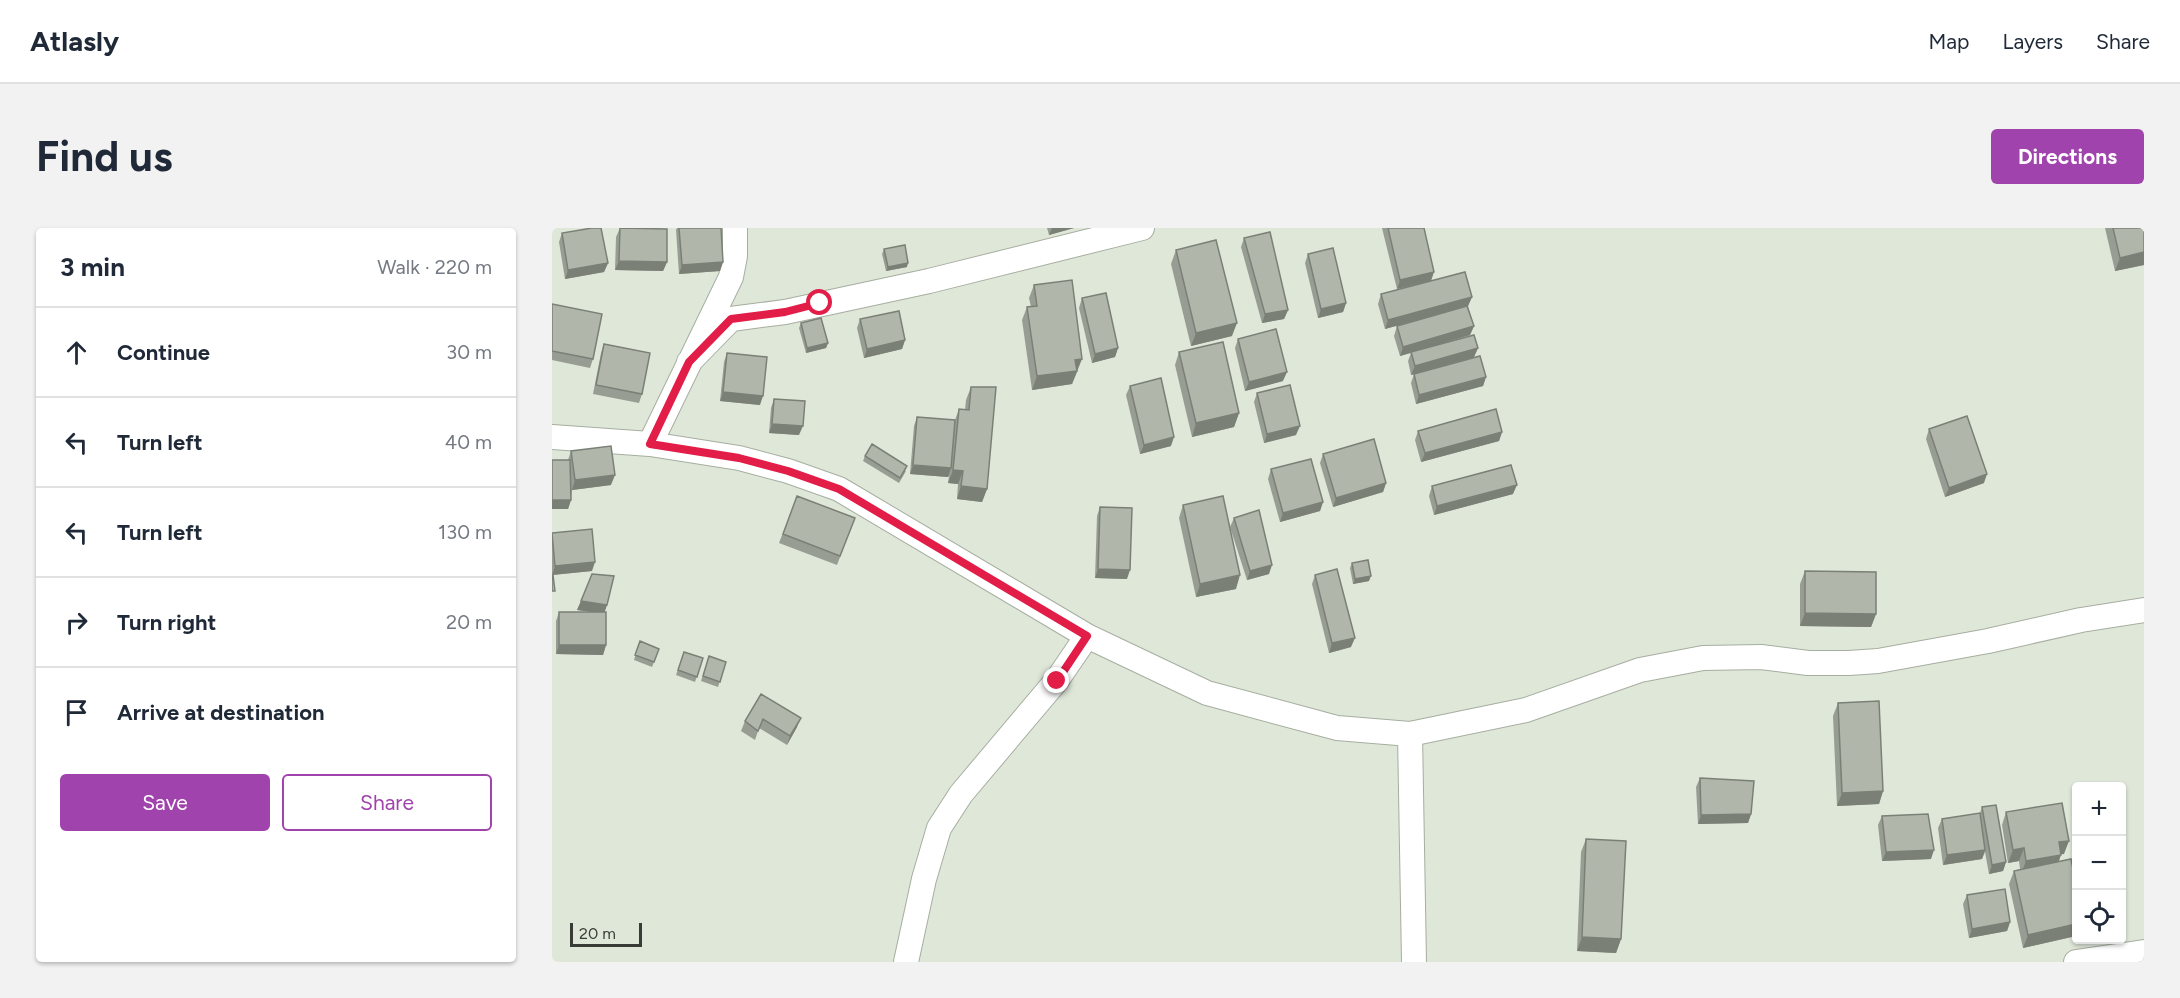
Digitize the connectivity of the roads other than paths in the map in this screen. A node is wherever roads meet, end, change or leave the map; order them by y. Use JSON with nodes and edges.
{"nodes":[{"id":1,"x":735,"y":228,"type":"edge"},
{"id":2,"x":1142,"y":228,"type":"edge"},
{"id":3,"x":689,"y":362,"type":"junction"},
{"id":4,"x":552,"y":437,"type":"edge"},
{"id":5,"x":650,"y":444,"type":"junction"},
{"id":6,"x":2144,"y":610,"type":"edge"},
{"id":7,"x":1087,"y":636,"type":"junction"},
{"id":8,"x":1410,"y":734,"type":"junction"},
{"id":9,"x":2144,"y":952,"type":"edge"},
{"id":10,"x":906,"y":962,"type":"edge"},
{"id":11,"x":1413,"y":962,"type":"edge"},
{"id":12,"x":2076,"y":962,"type":"edge"}],
"edges":[{"from":1,"to":3,"type":"street"},
{"from":2,"to":3,"type":"street"},
{"from":3,"to":5,"type":"street"},
{"from":4,"to":5,"type":"street"},
{"from":5,"to":7,"type":"street"},
{"from":6,"to":8,"type":"street"},
{"from":7,"to":8,"type":"street"},
{"from":7,"to":10,"type":"street"},
{"from":8,"to":11,"type":"street"},
{"from":9,"to":12,"type":"street"}]}
